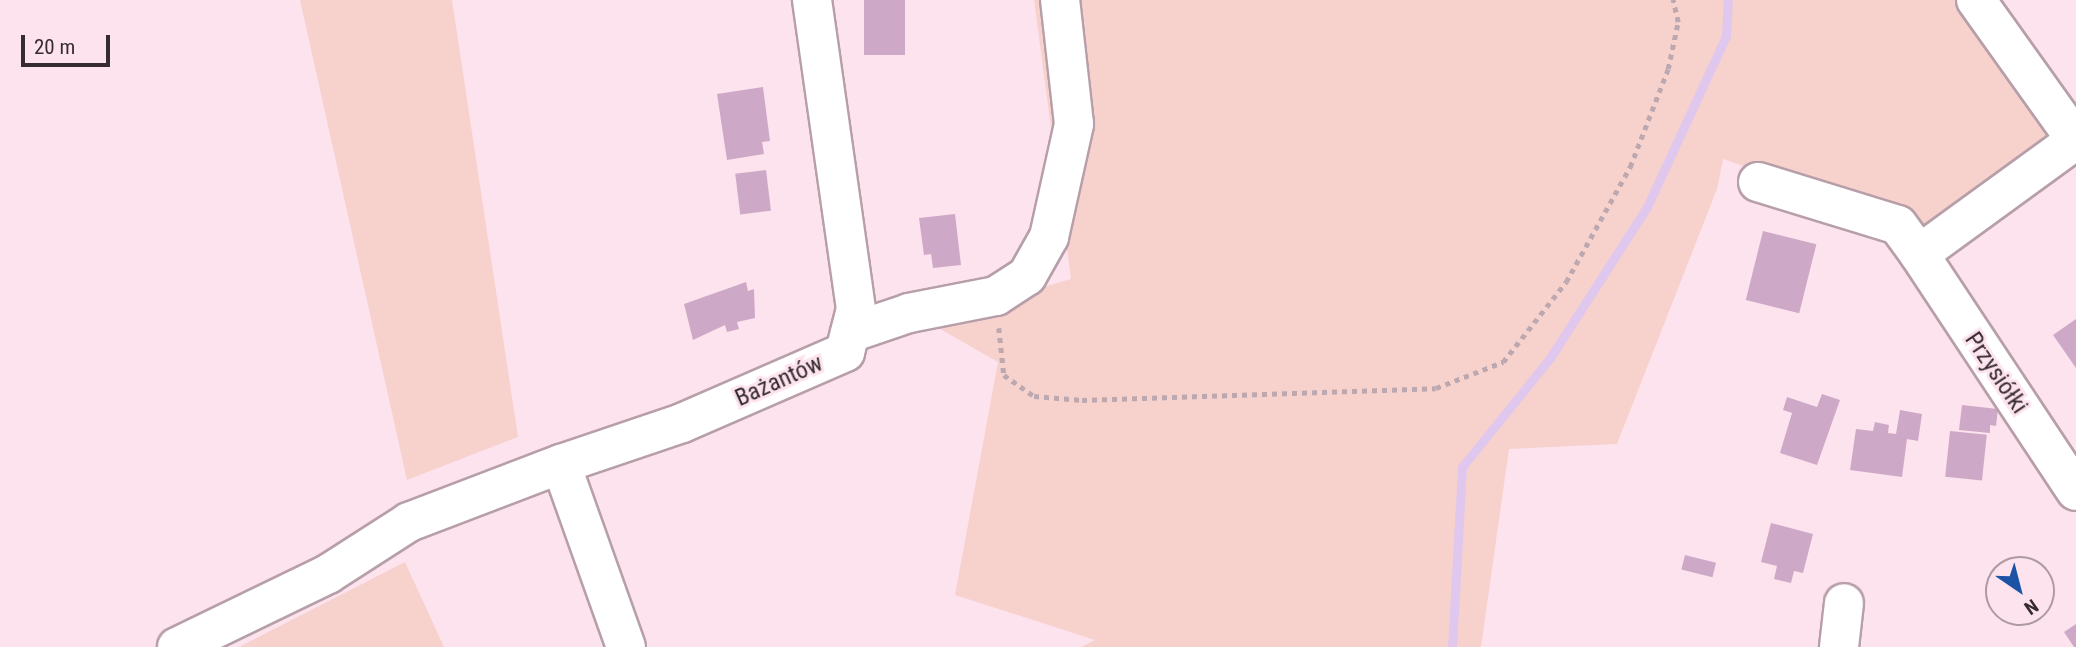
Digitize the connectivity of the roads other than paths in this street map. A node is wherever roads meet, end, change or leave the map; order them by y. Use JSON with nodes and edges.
{"nodes":[{"id":1,"x":812,"y":0,"type":"edge"},
{"id":2,"x":1060,"y":0,"type":"edge"},
{"id":3,"x":1976,"y":0,"type":"edge"},
{"id":4,"x":2076,"y":140,"type":"edge"},
{"id":5,"x":1758,"y":182,"type":"dead end"},
{"id":6,"x":1919,"y":254,"type":"junction"},
{"id":7,"x":850,"y":333,"type":"junction"},
{"id":8,"x":561,"y":464,"type":"junction"},
{"id":9,"x":2076,"y":491,"type":"edge"},
{"id":10,"x":1844,"y":603,"type":"dead end"},
{"id":11,"x":177,"y":647,"type":"edge"},
{"id":12,"x":626,"y":647,"type":"edge"},
{"id":13,"x":1839,"y":647,"type":"edge"}],
"edges":[{"from":1,"to":7,"type":"street","name":"Bażantów"},
{"from":2,"to":7,"type":"street"},
{"from":3,"to":4,"type":"street"},
{"from":4,"to":6,"type":"street"},
{"from":5,"to":6,"type":"street","name":"Przysiółki"},
{"from":6,"to":9,"type":"street","name":"Przysiółki"},
{"from":7,"to":8,"type":"street","name":"Bażantów"},
{"from":8,"to":11,"type":"street"},
{"from":8,"to":12,"type":"street"},
{"from":10,"to":13,"type":"street"}]}
